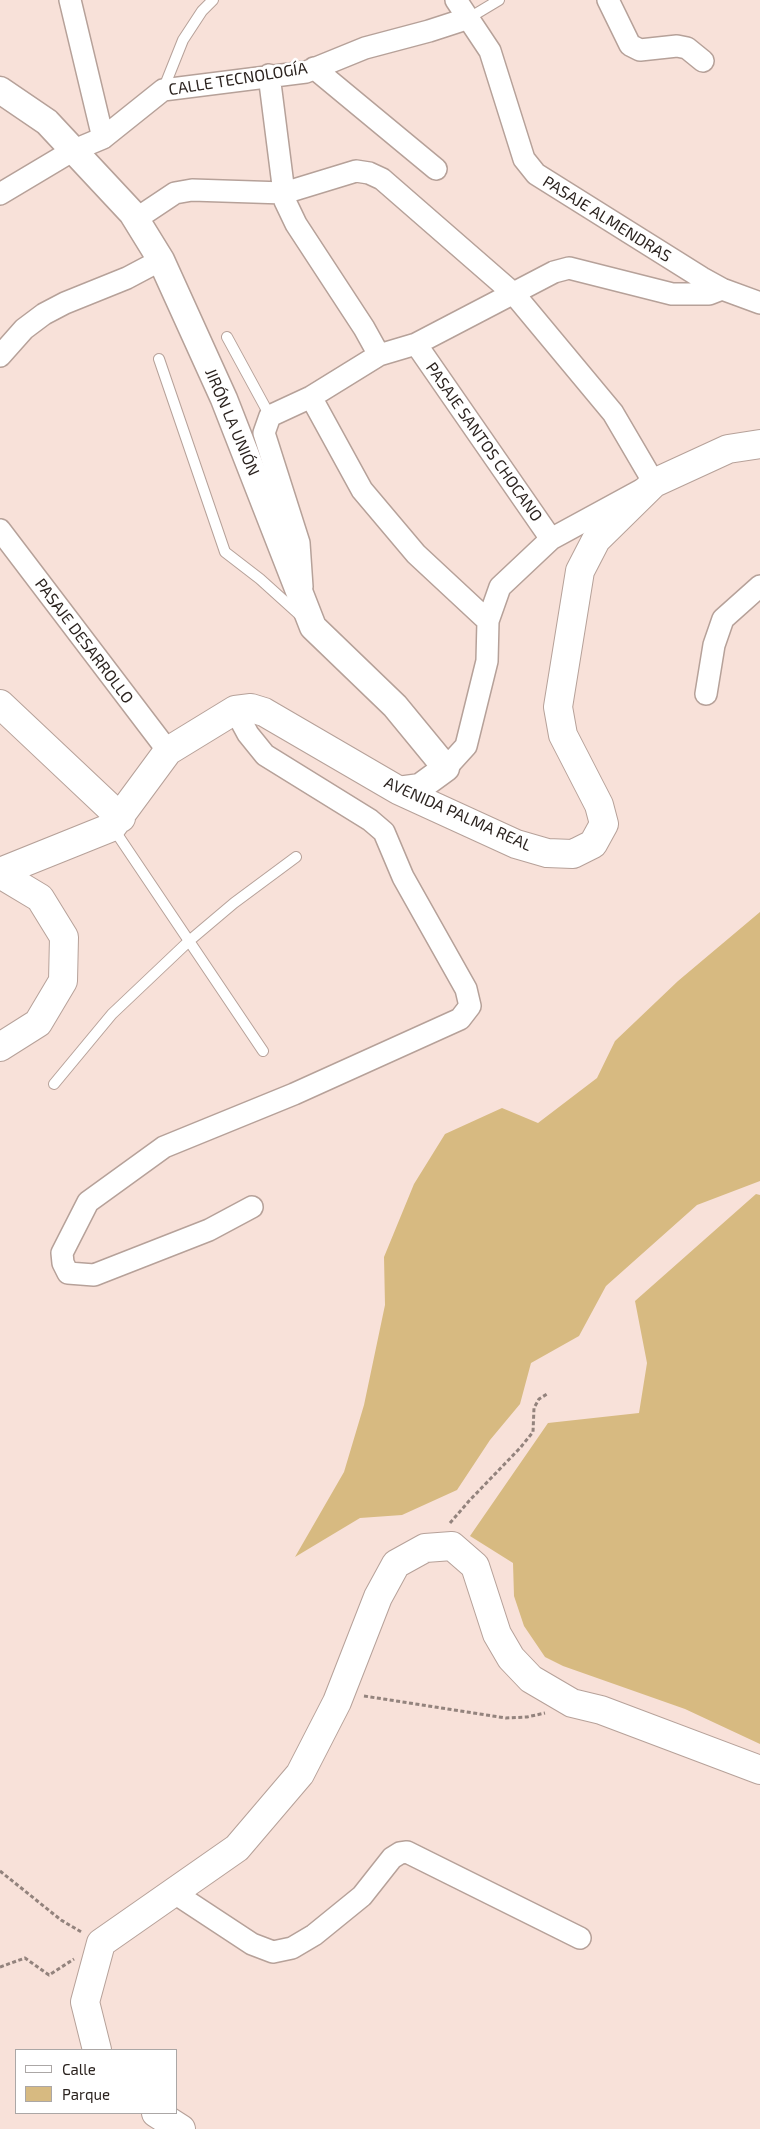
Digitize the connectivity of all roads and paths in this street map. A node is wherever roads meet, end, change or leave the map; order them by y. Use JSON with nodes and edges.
{"nodes":[{"id":1,"x":70,"y":0,"type":"edge"},
{"id":2,"x":213,"y":0,"type":"edge"},
{"id":3,"x":456,"y":0,"type":"edge"},
{"id":4,"x":499,"y":0,"type":"edge"},
{"id":5,"x":608,"y":0,"type":"edge"},
{"id":6,"x":469,"y":18,"type":"junction"},
{"id":7,"x":703,"y":60,"type":"dead end"},
{"id":8,"x":314,"y":68,"type":"junction"},
{"id":9,"x":269,"y":75,"type":"junction"},
{"id":10,"x":0,"y":90,"type":"edge"},
{"id":11,"x":163,"y":90,"type":"junction"},
{"id":12,"x":103,"y":138,"type":"junction"},
{"id":13,"x":72,"y":151,"type":"junction"},
{"id":14,"x":436,"y":169,"type":"dead end"},
{"id":15,"x":284,"y":193,"type":"junction"},
{"id":16,"x":0,"y":194,"type":"edge"},
{"id":17,"x":136,"y":219,"type":"junction"},
{"id":18,"x":161,"y":260,"type":"junction"},
{"id":19,"x":722,"y":289,"type":"junction"},
{"id":20,"x":514,"y":294,"type":"junction"},
{"id":21,"x":760,"y":303,"type":"edge"},
{"id":22,"x":227,"y":337,"type":"dead end"},
{"id":23,"x":416,"y":344,"type":"junction"},
{"id":24,"x":0,"y":356,"type":"edge"},
{"id":25,"x":379,"y":356,"type":"junction"},
{"id":26,"x":159,"y":359,"type":"dead end"},
{"id":27,"x":311,"y":397,"type":"junction"},
{"id":28,"x":270,"y":416,"type":"junction"},
{"id":29,"x":760,"y":444,"type":"edge"},
{"id":30,"x":654,"y":483,"type":"junction"},
{"id":31,"x":0,"y":530,"type":"edge"},
{"id":32,"x":552,"y":539,"type":"junction"},
{"id":33,"x":760,"y":586,"type":"edge"},
{"id":34,"x":303,"y":599,"type":"junction"},
{"id":35,"x":488,"y":621,"type":"junction"},
{"id":36,"x":313,"y":627,"type":"junction"},
{"id":37,"x":706,"y":694,"type":"dead end"},
{"id":38,"x":0,"y":704,"type":"edge"},
{"id":39,"x":235,"y":710,"type":"junction"},
{"id":40,"x":168,"y":751,"type":"junction"},
{"id":41,"x":446,"y":768,"type":"junction"},
{"id":42,"x":398,"y":790,"type":"junction"},
{"id":43,"x":117,"y":823,"type":"junction"},
{"id":44,"x":296,"y":857,"type":"dead end"},
{"id":45,"x":0,"y":873,"type":"edge"},
{"id":46,"x":189,"y":941,"type":"junction"},
{"id":47,"x":0,"y":1047,"type":"edge"},
{"id":48,"x":263,"y":1052,"type":"dead end"},
{"id":49,"x":54,"y":1084,"type":"dead end"},
{"id":50,"x":252,"y":1207,"type":"dead end"},
{"id":51,"x":547,"y":1394,"type":"dead end"},
{"id":52,"x":452,"y":1546,"type":"junction"},
{"id":53,"x":341,"y":1693,"type":"junction"},
{"id":54,"x":572,"y":1703,"type":"junction"},
{"id":55,"x":760,"y":1770,"type":"edge"},
{"id":56,"x":0,"y":1871,"type":"edge"},
{"id":57,"x":174,"y":1892,"type":"junction"},
{"id":58,"x":580,"y":1938,"type":"dead end"},
{"id":59,"x":101,"y":1943,"type":"junction"},
{"id":60,"x":0,"y":1967,"type":"edge"},
{"id":61,"x":97,"y":2049,"type":"edge"},
{"id":62,"x":158,"y":2114,"type":"edge"},
{"id":63,"x":181,"y":2129,"type":"edge"}],
"edges":[{"from":1,"to":12,"type":"street"},
{"from":2,"to":11,"type":"lane"},
{"from":3,"to":6,"type":"street","name":"PASAJE ALMENDRAS"},
{"from":4,"to":6,"type":"lane"},
{"from":5,"to":7,"type":"street"},
{"from":6,"to":8,"type":"street","name":"CALLE TECNOLOGÍA"},
{"from":6,"to":19,"type":"street","name":"PASAJE ALMENDRAS"},
{"from":8,"to":9,"type":"street","name":"CALLE TECNOLOGÍA"},
{"from":8,"to":14,"type":"street"},
{"from":9,"to":11,"type":"street","name":"CALLE TECNOLOGÍA"},
{"from":9,"to":15,"type":"street"},
{"from":10,"to":13,"type":"street","name":"JIRÓN LA UNIÓN"},
{"from":11,"to":12,"type":"street","name":"CALLE TECNOLOGÍA"},
{"from":12,"to":13,"type":"street","name":"CALLE TECNOLOGÍA"},
{"from":13,"to":16,"type":"street","name":"CALLE TECNOLOGÍA"},
{"from":13,"to":17,"type":"street","name":"JIRÓN LA UNIÓN"},
{"from":15,"to":17,"type":"street"},
{"from":15,"to":20,"type":"street"},
{"from":15,"to":25,"type":"street"},
{"from":17,"to":18,"type":"street","name":"JIRÓN LA UNIÓN"},
{"from":18,"to":24,"type":"street"},
{"from":18,"to":34,"type":"street","name":"JIRÓN LA UNIÓN"},
{"from":19,"to":20,"type":"street"},
{"from":19,"to":21,"type":"street","name":"PASAJE ALMENDRAS"},
{"from":20,"to":23,"type":"street"},
{"from":20,"to":30,"type":"street"},
{"from":22,"to":28,"type":"lane"},
{"from":23,"to":25,"type":"street"},
{"from":23,"to":32,"type":"street","name":"PASAJE SANTOS CHOCANO"},
{"from":25,"to":27,"type":"street"},
{"from":26,"to":36,"type":"lane"},
{"from":27,"to":28,"type":"street"},
{"from":27,"to":35,"type":"street"},
{"from":28,"to":34,"type":"street"},
{"from":29,"to":30,"type":"main road","name":"AVENIDA PALMA REAL"},
{"from":30,"to":32,"type":"street"},
{"from":30,"to":42,"type":"main road","name":"AVENIDA PALMA REAL"},
{"from":31,"to":40,"type":"street","name":"PASAJE DESARROLLO"},
{"from":32,"to":35,"type":"street"},
{"from":33,"to":37,"type":"street"},
{"from":34,"to":36,"type":"street","name":"JIRÓN LA UNIÓN"},
{"from":35,"to":41,"type":"street"},
{"from":36,"to":41,"type":"street","name":"JIRÓN LA UNIÓN"},
{"from":38,"to":43,"type":"main road"},
{"from":39,"to":40,"type":"main road"},
{"from":39,"to":42,"type":"main road","name":"AVENIDA PALMA REAL"},
{"from":39,"to":50,"type":"street"},
{"from":40,"to":43,"type":"main road"},
{"from":41,"to":42,"type":"street"},
{"from":43,"to":45,"type":"main road"},
{"from":43,"to":46,"type":"lane"},
{"from":44,"to":46,"type":"lane"},
{"from":45,"to":47,"type":"main road"},
{"from":46,"to":48,"type":"lane"},
{"from":46,"to":49,"type":"lane"},
{"from":51,"to":52,"type":"path"},
{"from":52,"to":53,"type":"main road"},
{"from":52,"to":54,"type":"main road"},
{"from":53,"to":54,"type":"path"},
{"from":53,"to":57,"type":"main road"},
{"from":54,"to":55,"type":"main road"},
{"from":56,"to":59,"type":"path"},
{"from":57,"to":58,"type":"street"},
{"from":57,"to":59,"type":"main road"},
{"from":59,"to":60,"type":"path"},
{"from":59,"to":61,"type":"main road"},
{"from":62,"to":63,"type":"main road"}]}
